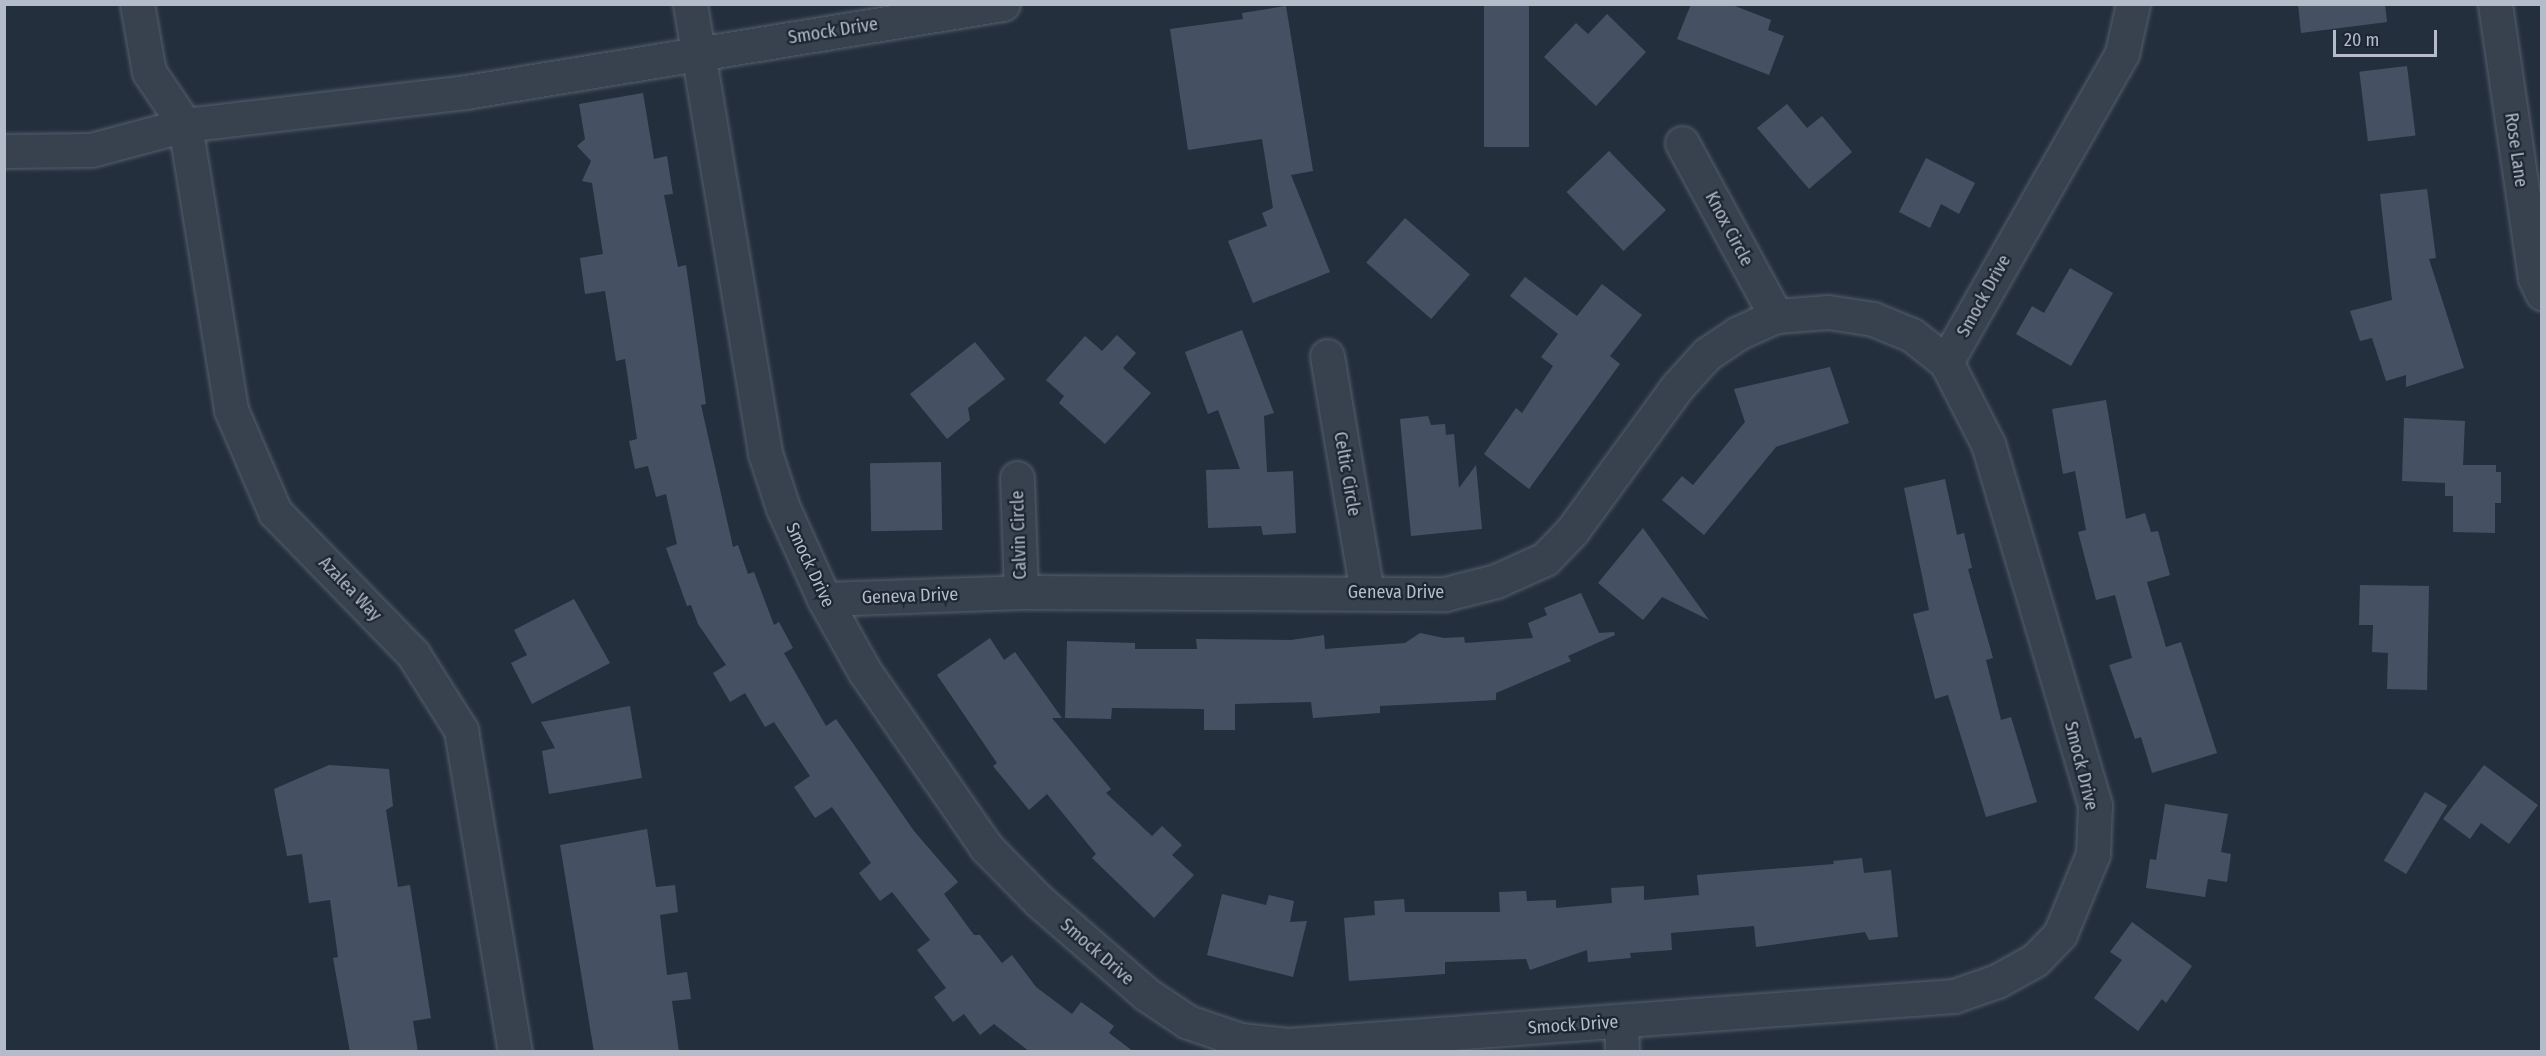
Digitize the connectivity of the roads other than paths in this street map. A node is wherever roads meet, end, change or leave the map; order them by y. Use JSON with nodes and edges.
{"nodes":[{"id":1,"x":137,"y":4,"type":"edge"},
{"id":2,"x":690,"y":4,"type":"edge"},
{"id":3,"x":1003,"y":4,"type":"edge"},
{"id":4,"x":2133,"y":4,"type":"edge"},
{"id":5,"x":2495,"y":4,"type":"edge"},
{"id":6,"x":698,"y":52,"type":"junction"},
{"id":7,"x":185,"y":125,"type":"junction"},
{"id":8,"x":1682,"y":143,"type":"dead end"},
{"id":9,"x":4,"y":151,"type":"edge"},
{"id":10,"x":2541,"y":293,"type":"edge"},
{"id":11,"x":1776,"y":316,"type":"junction"},
{"id":12,"x":1326,"y":356,"type":"dead end"},
{"id":13,"x":1946,"y":362,"type":"junction"},
{"id":14,"x":1017,"y":478,"type":"dead end"},
{"id":15,"x":1021,"y":592,"type":"junction"},
{"id":16,"x":1367,"y":592,"type":"junction"},
{"id":17,"x":824,"y":599,"type":"junction"},
{"id":18,"x":1621,"y":1036,"type":"edge"},
{"id":19,"x":516,"y":1052,"type":"edge"}],
"edges":[{"from":1,"to":7,"type":"street"},
{"from":2,"to":6,"type":"street","name":"Smock Drive"},
{"from":3,"to":6,"type":"street","name":"Smock Drive"},
{"from":4,"to":13,"type":"street","name":"Smock Drive"},
{"from":5,"to":10,"type":"street","name":"Rose Lane"},
{"from":6,"to":7,"type":"street"},
{"from":6,"to":17,"type":"street","name":"Smock Drive"},
{"from":7,"to":9,"type":"street"},
{"from":7,"to":19,"type":"street","name":"Azalea Way"},
{"from":8,"to":11,"type":"street","name":"Knox Circle"},
{"from":11,"to":13,"type":"street","name":"Geneva Drive"},
{"from":11,"to":16,"type":"street","name":"Geneva Drive"},
{"from":12,"to":16,"type":"street","name":"Celtic Circle"},
{"from":13,"to":18,"type":"street","name":"Smock Drive"},
{"from":14,"to":15,"type":"street","name":"Calvin Circle"},
{"from":15,"to":16,"type":"street","name":"Geneva Drive"},
{"from":15,"to":17,"type":"street","name":"Geneva Drive"},
{"from":17,"to":18,"type":"street","name":"Smock Drive"}]}
